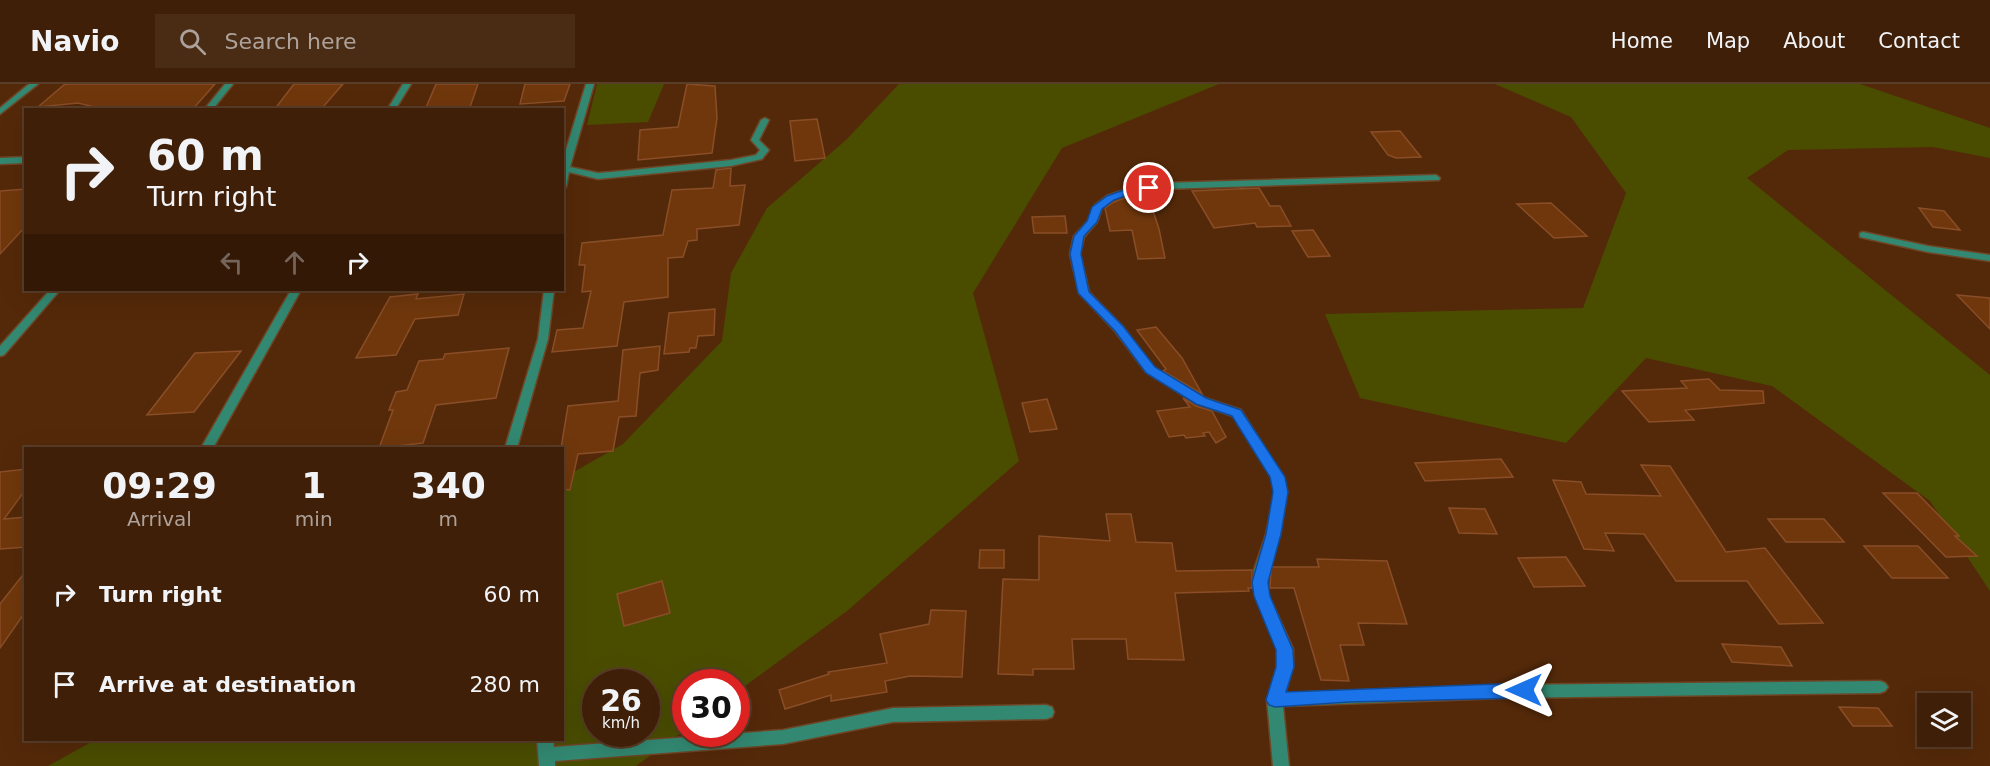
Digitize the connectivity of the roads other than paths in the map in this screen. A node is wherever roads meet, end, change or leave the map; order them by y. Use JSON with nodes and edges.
{"nodes":[{"id":1,"x":34,"y":84,"type":"edge"},
{"id":2,"x":230,"y":84,"type":"edge"},
{"id":3,"x":406,"y":84,"type":"edge"},
{"id":4,"x":590,"y":84,"type":"edge"},
{"id":5,"x":210,"y":108,"type":"edge"},
{"id":6,"x":393,"y":108,"type":"edge"},
{"id":7,"x":0,"y":112,"type":"edge"},
{"id":8,"x":765,"y":120,"type":"dead end"},
{"id":9,"x":24,"y":160,"type":"edge"},
{"id":10,"x":0,"y":161,"type":"edge"},
{"id":11,"x":565,"y":170,"type":"junction"},
{"id":12,"x":564,"y":176,"type":"edge"},
{"id":13,"x":1436,"y":178,"type":"dead end"},
{"id":14,"x":1863,"y":235,"type":"dead end"},
{"id":15,"x":1990,"y":258,"type":"edge"},
{"id":16,"x":54,"y":291,"type":"edge"},
{"id":17,"x":295,"y":291,"type":"edge"},
{"id":18,"x":549,"y":291,"type":"edge"},
{"id":19,"x":0,"y":353,"type":"edge"},
{"id":20,"x":208,"y":447,"type":"edge"},
{"id":21,"x":511,"y":447,"type":"edge"},
{"id":22,"x":1880,"y":687,"type":"dead end"},
{"id":23,"x":1275,"y":700,"type":"junction"},
{"id":24,"x":1046,"y":712,"type":"dead end"},
{"id":25,"x":546,"y":754,"type":"edge"},
{"id":26,"x":1281,"y":766,"type":"edge"}],
"edges":[{"from":1,"to":7,"type":"street"},
{"from":2,"to":5,"type":"street"},
{"from":3,"to":6,"type":"street"},
{"from":4,"to":11,"type":"street"},
{"from":8,"to":11,"type":"street"},
{"from":9,"to":10,"type":"street"},
{"from":11,"to":12,"type":"street"},
{"from":13,"to":23,"type":"street"},
{"from":14,"to":15,"type":"street"},
{"from":16,"to":19,"type":"street"},
{"from":17,"to":20,"type":"street"},
{"from":18,"to":21,"type":"street"},
{"from":22,"to":23,"type":"street"},
{"from":23,"to":26,"type":"street"},
{"from":24,"to":25,"type":"street"}]}
